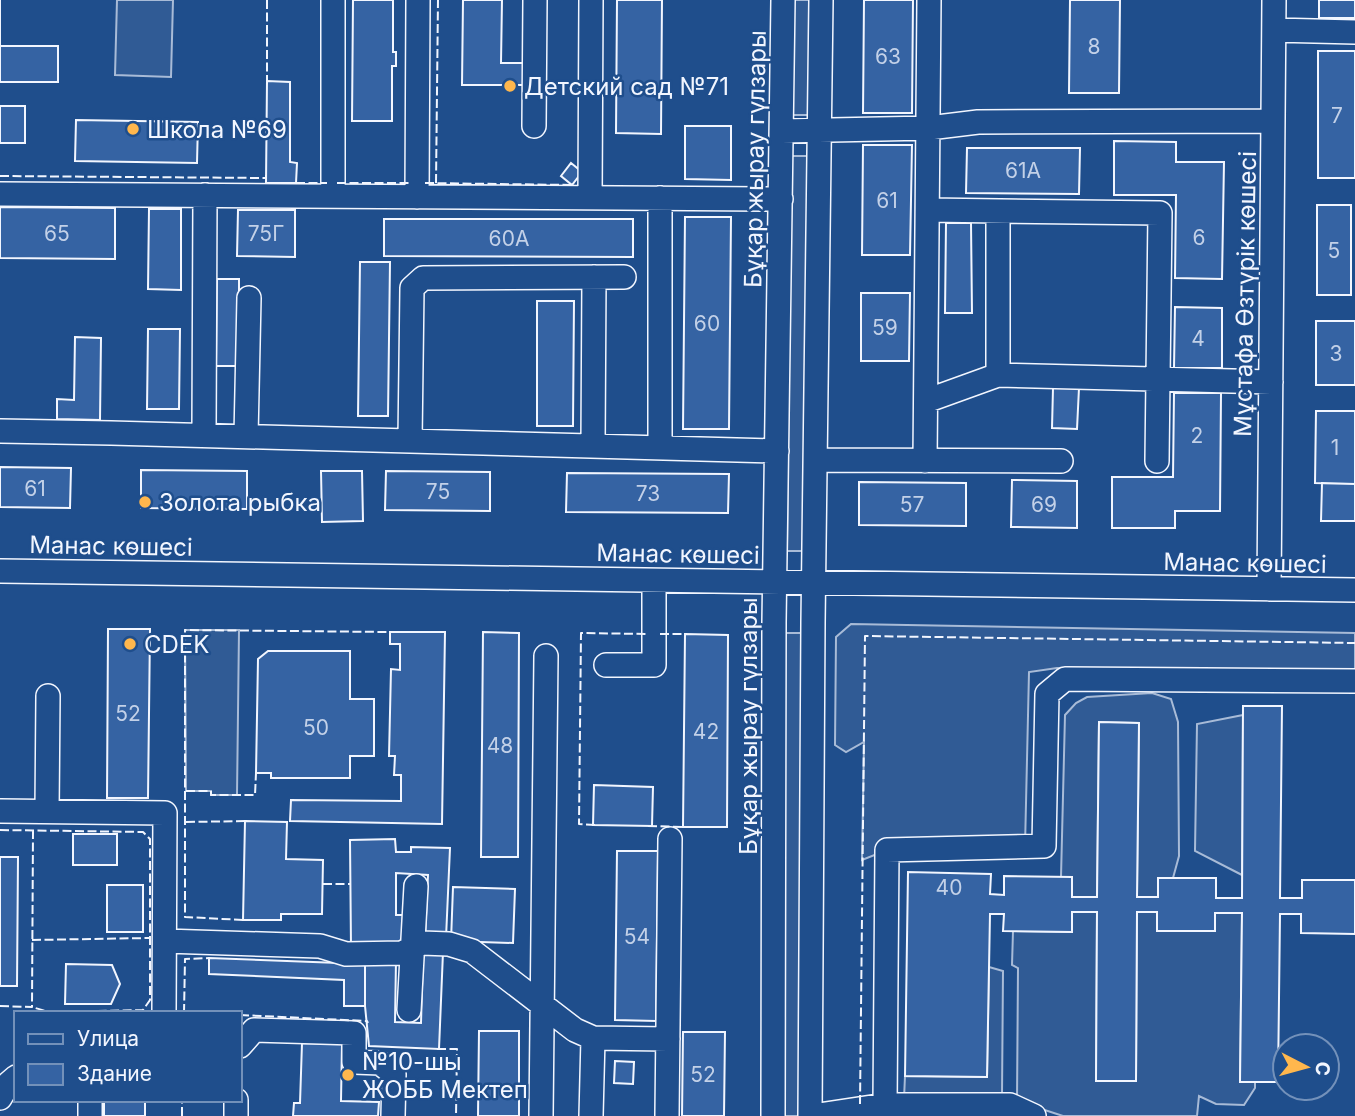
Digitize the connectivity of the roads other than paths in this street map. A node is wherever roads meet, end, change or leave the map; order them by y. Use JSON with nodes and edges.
{"nodes":[{"id":1,"x":333,"y":0,"type":"edge"},
{"id":2,"x":418,"y":0,"type":"edge"},
{"id":3,"x":535,"y":0,"type":"edge"},
{"id":4,"x":591,"y":0,"type":"edge"},
{"id":5,"x":783,"y":0,"type":"edge"},
{"id":6,"x":821,"y":0,"type":"edge"},
{"id":7,"x":929,"y":0,"type":"edge"},
{"id":8,"x":1274,"y":0,"type":"edge"},
{"id":9,"x":1273,"y":30,"type":"junction"},
{"id":10,"x":1355,"y":32,"type":"edge"},
{"id":11,"x":1273,"y":121,"type":"junction"},
{"id":12,"x":534,"y":126,"type":"dead end"},
{"id":13,"x":929,"y":128,"type":"junction"},
{"id":14,"x":820,"y":130,"type":"junction"},
{"id":15,"x":782,"y":131,"type":"junction"},
{"id":16,"x":0,"y":194,"type":"edge"},
{"id":17,"x":205,"y":195,"type":"junction"},
{"id":18,"x":333,"y":196,"type":"junction"},
{"id":19,"x":417,"y":197,"type":"junction"},
{"id":20,"x":590,"y":198,"type":"junction"},
{"id":21,"x":660,"y":198,"type":"junction"},
{"id":22,"x":781,"y":199,"type":"junction"},
{"id":23,"x":928,"y":210,"type":"junction"},
{"id":24,"x":998,"y":211,"type":"junction"},
{"id":25,"x":594,"y":277,"type":"junction"},
{"id":26,"x":624,"y":277,"type":"dead end"},
{"id":27,"x":249,"y":299,"type":"dead end"},
{"id":28,"x":998,"y":376,"type":"junction"},
{"id":29,"x":1158,"y":379,"type":"junction"},
{"id":30,"x":1271,"y":382,"type":"junction"},
{"id":31,"x":926,"y":401,"type":"junction"},
{"id":32,"x":0,"y":431,"type":"edge"},
{"id":33,"x":204,"y":435,"type":"junction"},
{"id":34,"x":246,"y":436,"type":"junction"},
{"id":35,"x":410,"y":440,"type":"junction"},
{"id":36,"x":593,"y":445,"type":"junction"},
{"id":37,"x":660,"y":447,"type":"junction"},
{"id":38,"x":777,"y":451,"type":"junction"},
{"id":39,"x":816,"y":460,"type":"junction"},
{"id":40,"x":925,"y":461,"type":"junction"},
{"id":41,"x":1061,"y":461,"type":"dead end"},
{"id":42,"x":1157,"y":461,"type":"dead end"},
{"id":43,"x":0,"y":571,"type":"edge"},
{"id":44,"x":654,"y":580,"type":"junction"},
{"id":45,"x":774,"y":582,"type":"junction"},
{"id":46,"x":814,"y":583,"type":"junction"},
{"id":47,"x":1269,"y":589,"type":"junction"},
{"id":48,"x":1355,"y":590,"type":"edge"},
{"id":49,"x":546,"y":656,"type":"dead end"},
{"id":50,"x":606,"y":665,"type":"dead end"},
{"id":51,"x":1355,"y":681,"type":"edge"},
{"id":52,"x":48,"y":696,"type":"dead end"},
{"id":53,"x":0,"y":810,"type":"edge"},
{"id":54,"x":47,"y":811,"type":"junction"},
{"id":55,"x":670,"y":839,"type":"dead end"},
{"id":56,"x":416,"y":886,"type":"dead end"},
{"id":57,"x":165,"y":941,"type":"junction"},
{"id":58,"x":412,"y":948,"type":"junction"},
{"id":59,"x":541,"y":1005,"type":"junction"},
{"id":60,"x":408,"y":1010,"type":"dead end"},
{"id":61,"x":164,"y":1011,"type":"edge"},
{"id":62,"x":593,"y":1038,"type":"junction"},
{"id":63,"x":668,"y":1039,"type":"junction"},
{"id":64,"x":242,"y":1044,"type":"edge"},
{"id":65,"x":14,"y":1079,"type":"edge"},
{"id":66,"x":0,"y":1098,"type":"edge"},
{"id":67,"x":885,"y":1105,"type":"junction"},
{"id":68,"x":393,"y":1116,"type":"edge"},
{"id":69,"x":541,"y":1116,"type":"edge"},
{"id":70,"x":591,"y":1116,"type":"edge"},
{"id":71,"x":667,"y":1116,"type":"edge"},
{"id":72,"x":773,"y":1116,"type":"edge"},
{"id":73,"x":811,"y":1116,"type":"edge"},
{"id":74,"x":1034,"y":1116,"type":"edge"}],
"edges":[{"from":1,"to":18,"type":"street"},
{"from":2,"to":19,"type":"street"},
{"from":3,"to":12,"type":"street"},
{"from":4,"to":20,"type":"street"},
{"from":5,"to":15,"type":"street","name":"Бұқар жырау гүлзары"},
{"from":6,"to":14,"type":"street"},
{"from":7,"to":13,"type":"street"},
{"from":8,"to":9,"type":"street","name":"Мұстафа Өзтүрік көшесі"},
{"from":9,"to":10,"type":"street"},
{"from":9,"to":11,"type":"street","name":"Мұстафа Өзтүрік көшесі"},
{"from":11,"to":13,"type":"street"},
{"from":11,"to":30,"type":"street","name":"Мұстафа Өзтүрік көшесі"},
{"from":13,"to":14,"type":"street"},
{"from":13,"to":23,"type":"street"},
{"from":14,"to":15,"type":"street"},
{"from":14,"to":39,"type":"street"},
{"from":15,"to":22,"type":"street","name":"Бұқар жырау гүлзары"},
{"from":16,"to":17,"type":"street"},
{"from":17,"to":18,"type":"street"},
{"from":17,"to":33,"type":"street"},
{"from":18,"to":19,"type":"street"},
{"from":19,"to":20,"type":"street"},
{"from":20,"to":21,"type":"street"},
{"from":21,"to":22,"type":"street"},
{"from":21,"to":37,"type":"street"},
{"from":22,"to":38,"type":"street","name":"Бұқар жырау гүлзары"},
{"from":23,"to":24,"type":"street"},
{"from":23,"to":31,"type":"street"},
{"from":24,"to":28,"type":"street"},
{"from":24,"to":29,"type":"street"},
{"from":25,"to":26,"type":"street"},
{"from":25,"to":35,"type":"street"},
{"from":25,"to":36,"type":"street"},
{"from":27,"to":34,"type":"street"},
{"from":28,"to":29,"type":"street"},
{"from":28,"to":31,"type":"street"},
{"from":29,"to":30,"type":"street"},
{"from":29,"to":42,"type":"street"},
{"from":30,"to":47,"type":"street","name":"Мұстафа Өзтүрік көшесі"},
{"from":31,"to":40,"type":"street"},
{"from":32,"to":33,"type":"street"},
{"from":33,"to":34,"type":"street"},
{"from":34,"to":35,"type":"street"},
{"from":35,"to":36,"type":"street"},
{"from":36,"to":37,"type":"street"},
{"from":37,"to":38,"type":"street"},
{"from":38,"to":45,"type":"street","name":"Бұқар жырау гүлзары"},
{"from":39,"to":40,"type":"street"},
{"from":39,"to":46,"type":"street"},
{"from":40,"to":41,"type":"street"},
{"from":43,"to":44,"type":"street","name":"Манас көшесі"},
{"from":44,"to":45,"type":"street","name":"Манас көшесі"},
{"from":44,"to":50,"type":"street"},
{"from":45,"to":46,"type":"street","name":"Манас көшесі"},
{"from":45,"to":72,"type":"street","name":"Бұқар жырау гүлзары"},
{"from":46,"to":47,"type":"street","name":"Манас көшесі"},
{"from":46,"to":73,"type":"street"},
{"from":47,"to":48,"type":"street","name":"Манас көшесі"},
{"from":49,"to":59,"type":"street"},
{"from":51,"to":67,"type":"street"},
{"from":52,"to":54,"type":"street"},
{"from":53,"to":54,"type":"street"},
{"from":54,"to":57,"type":"street"},
{"from":55,"to":63,"type":"street"},
{"from":56,"to":58,"type":"street"},
{"from":57,"to":58,"type":"street"},
{"from":57,"to":61,"type":"street"},
{"from":58,"to":59,"type":"street"},
{"from":58,"to":60,"type":"street"},
{"from":59,"to":62,"type":"street"},
{"from":59,"to":69,"type":"street"},
{"from":62,"to":63,"type":"street"},
{"from":62,"to":70,"type":"street"},
{"from":63,"to":71,"type":"street"},
{"from":64,"to":68,"type":"street"},
{"from":65,"to":66,"type":"street"},
{"from":67,"to":73,"type":"street"},
{"from":67,"to":74,"type":"street"}]}
